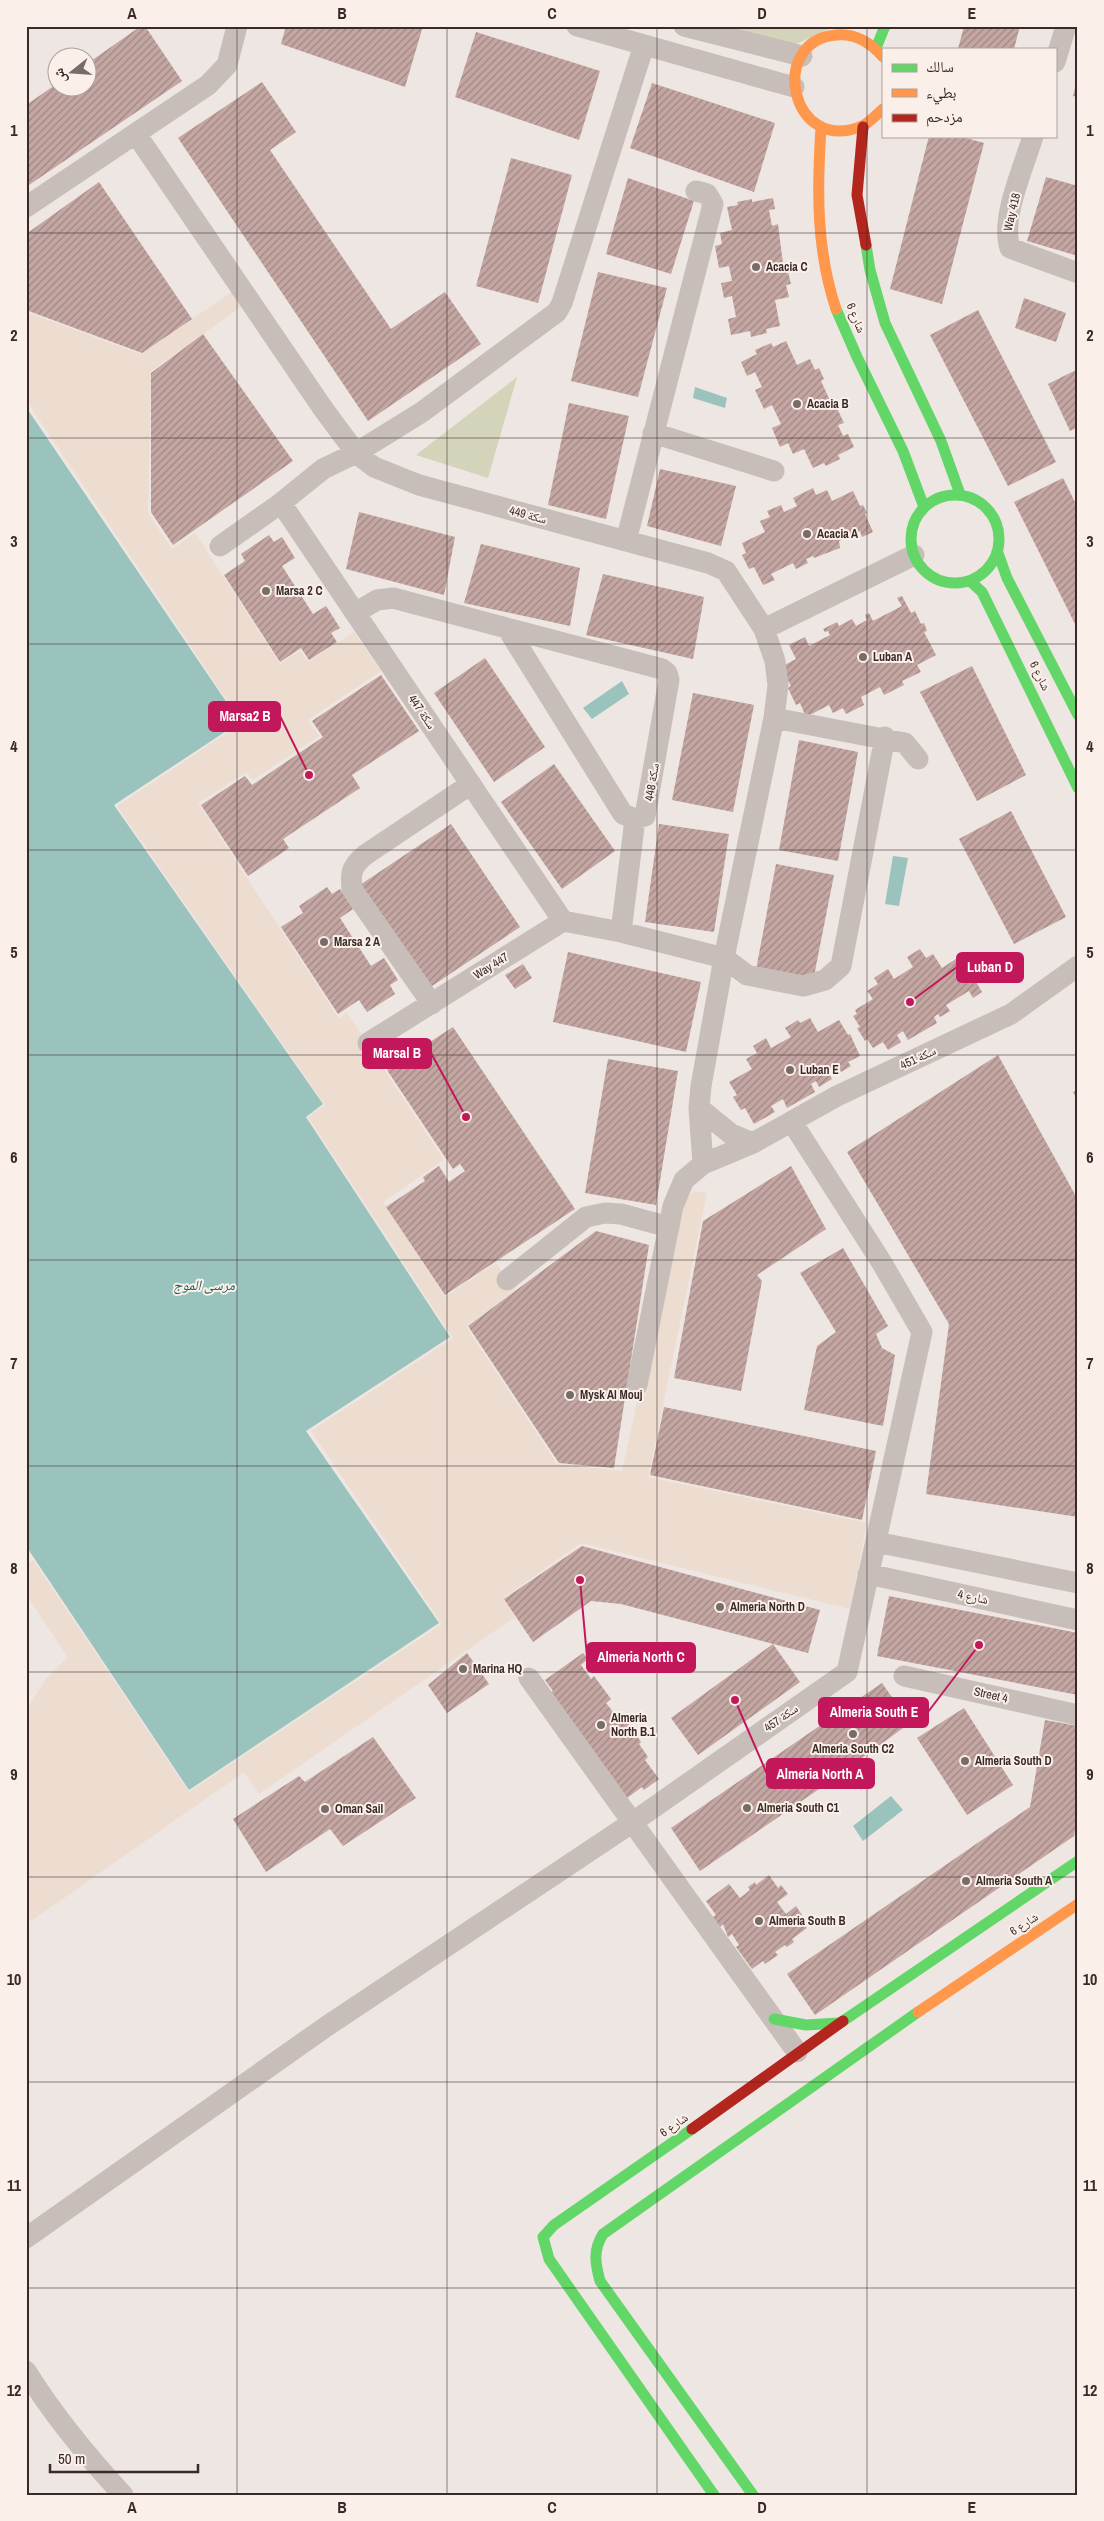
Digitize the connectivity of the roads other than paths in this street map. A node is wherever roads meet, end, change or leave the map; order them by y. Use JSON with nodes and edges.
{"nodes":[{"id":1,"x":237,"y":26,"type":"edge"},
{"id":2,"x":577,"y":26,"type":"edge"},
{"id":3,"x":684,"y":26,"type":"edge"},
{"id":4,"x":884,"y":26,"type":"edge"},
{"id":5,"x":1066,"y":26,"type":"edge"},
{"id":6,"x":847,"y":30,"type":"edge"},
{"id":7,"x":644,"y":45,"type":"junction"},
{"id":8,"x":879,"y":52,"type":"edge"},
{"id":9,"x":802,"y":56,"type":"junction"},
{"id":10,"x":1056,"y":59,"type":"edge"},
{"id":11,"x":794,"y":87,"type":"junction"},
{"id":12,"x":882,"y":110,"type":"edge"},
{"id":13,"x":821,"y":127,"type":"junction"},
{"id":14,"x":863,"y":127,"type":"junction"},
{"id":15,"x":136,"y":134,"type":"junction"},
{"id":16,"x":1032,"y":138,"type":"edge"},
{"id":17,"x":696,"y":191,"type":"dead end"},
{"id":18,"x":26,"y":207,"type":"edge"},
{"id":19,"x":1078,"y":273,"type":"edge"},
{"id":20,"x":653,"y":433,"type":"junction"},
{"id":21,"x":356,"y":453,"type":"junction"},
{"id":22,"x":774,"y":470,"type":"dead end"},
{"id":23,"x":960,"y":494,"type":"junction"},
{"id":24,"x":281,"y":503,"type":"junction"},
{"id":25,"x":924,"y":507,"type":"junction"},
{"id":26,"x":626,"y":541,"type":"junction"},
{"id":27,"x":220,"y":546,"type":"dead end"},
{"id":28,"x":998,"y":553,"type":"junction"},
{"id":29,"x":914,"y":555,"type":"junction"},
{"id":30,"x":970,"y":581,"type":"junction"},
{"id":31,"x":355,"y":613,"type":"junction"},
{"id":32,"x":507,"y":628,"type":"junction"},
{"id":33,"x":764,"y":630,"type":"junction"},
{"id":34,"x":1078,"y":715,"type":"edge"},
{"id":35,"x":774,"y":718,"type":"junction"},
{"id":36,"x":885,"y":737,"type":"junction"},
{"id":37,"x":918,"y":758,"type":"dead end"},
{"id":38,"x":471,"y":784,"type":"junction"},
{"id":39,"x":1078,"y":788,"type":"edge"},
{"id":40,"x":635,"y":819,"type":"junction"},
{"id":41,"x":563,"y":920,"type":"junction"},
{"id":42,"x":621,"y":932,"type":"junction"},
{"id":43,"x":724,"y":958,"type":"junction"},
{"id":44,"x":1078,"y":966,"type":"edge"},
{"id":45,"x":432,"y":1004,"type":"junction"},
{"id":46,"x":368,"y":1043,"type":"dead end"},
{"id":47,"x":699,"y":1108,"type":"junction"},
{"id":48,"x":792,"y":1122,"type":"junction"},
{"id":49,"x":753,"y":1143,"type":"junction"},
{"id":50,"x":703,"y":1164,"type":"junction"},
{"id":51,"x":669,"y":1227,"type":"junction"},
{"id":52,"x":507,"y":1280,"type":"dead end"},
{"id":53,"x":637,"y":1385,"type":"dead end"},
{"id":54,"x":876,"y":1542,"type":"junction"},
{"id":55,"x":868,"y":1574,"type":"junction"},
{"id":56,"x":1078,"y":1583,"type":"edge"},
{"id":57,"x":1078,"y":1620,"type":"edge"},
{"id":58,"x":904,"y":1676,"type":"dead end"},
{"id":59,"x":529,"y":1678,"type":"dead end"},
{"id":60,"x":1078,"y":1715,"type":"edge"},
{"id":61,"x":634,"y":1822,"type":"junction"},
{"id":62,"x":1078,"y":1861,"type":"edge"},
{"id":63,"x":1078,"y":1904,"type":"edge"},
{"id":64,"x":774,"y":2019,"type":"junction"},
{"id":65,"x":840,"y":2023,"type":"junction"},
{"id":66,"x":800,"y":2056,"type":"junction"},
{"id":67,"x":26,"y":2238,"type":"edge"},
{"id":68,"x":26,"y":2371,"type":"edge"},
{"id":69,"x":123,"y":2495,"type":"edge"},
{"id":70,"x":714,"y":2495,"type":"edge"},
{"id":71,"x":753,"y":2495,"type":"edge"}],
"edges":[{"from":1,"to":15,"type":"street"},
{"from":2,"to":7,"type":"street"},
{"from":3,"to":9,"type":"street"},
{"from":4,"to":8,"type":"street"},
{"from":5,"to":10,"type":"street"},
{"from":6,"to":8,"type":"street"},
{"from":6,"to":9,"type":"street"},
{"from":7,"to":11,"type":"street"},
{"from":7,"to":21,"type":"street"},
{"from":9,"to":11,"type":"street"},
{"from":11,"to":13,"type":"street"},
{"from":12,"to":14,"type":"street"},
{"from":13,"to":14,"type":"street"},
{"from":13,"to":25,"type":"street","name":"شارع 6"},
{"from":14,"to":23,"type":"street","name":"شارع 6"},
{"from":15,"to":18,"type":"street"},
{"from":15,"to":21,"type":"street","name":"سكة 449"},
{"from":16,"to":19,"type":"street","name":"Way 418"},
{"from":17,"to":20,"type":"street"},
{"from":20,"to":22,"type":"street"},
{"from":20,"to":26,"type":"street"},
{"from":21,"to":24,"type":"street"},
{"from":21,"to":26,"type":"street","name":"سكة 449"},
{"from":23,"to":25,"type":"street"},
{"from":23,"to":28,"type":"street"},
{"from":24,"to":27,"type":"street"},
{"from":24,"to":31,"type":"street","name":"سكة 447"},
{"from":25,"to":29,"type":"street"},
{"from":26,"to":33,"type":"street","name":"سكة 449"},
{"from":28,"to":30,"type":"street"},
{"from":28,"to":34,"type":"street","name":"شارع 6"},
{"from":29,"to":30,"type":"street"},
{"from":29,"to":33,"type":"street"},
{"from":30,"to":39,"type":"street","name":"شارع 6"},
{"from":31,"to":32,"type":"street","name":"سكة 448"},
{"from":31,"to":38,"type":"street","name":"سكة 447"},
{"from":32,"to":40,"type":"street"},
{"from":32,"to":40,"type":"street","name":"سكة 448"},
{"from":33,"to":35,"type":"street","name":"سكة 449"},
{"from":35,"to":36,"type":"street"},
{"from":35,"to":43,"type":"street","name":"سكة 449"},
{"from":36,"to":37,"type":"street"},
{"from":36,"to":43,"type":"street"},
{"from":38,"to":41,"type":"street","name":"سكة 447"},
{"from":38,"to":45,"type":"street"},
{"from":40,"to":42,"type":"street"},
{"from":41,"to":42,"type":"street"},
{"from":41,"to":45,"type":"street","name":"Way 447"},
{"from":42,"to":43,"type":"street"},
{"from":43,"to":47,"type":"street","name":"سكة 449"},
{"from":44,"to":48,"type":"street","name":"سكة 451"},
{"from":45,"to":46,"type":"street","name":"Way 447"},
{"from":47,"to":49,"type":"street"},
{"from":47,"to":50,"type":"street","name":"سكة 449"},
{"from":48,"to":49,"type":"street","name":"سكة 451"},
{"from":48,"to":54,"type":"street","name":"سكة 457"},
{"from":49,"to":50,"type":"street","name":"سكة 451"},
{"from":50,"to":51,"type":"street","name":"سكة 451"},
{"from":51,"to":52,"type":"street"},
{"from":51,"to":53,"type":"street","name":"سكة 451"},
{"from":54,"to":55,"type":"street","name":"سكة 457"},
{"from":54,"to":56,"type":"street"},
{"from":55,"to":57,"type":"street","name":"شارع 4"},
{"from":55,"to":61,"type":"street","name":"سكة 457"},
{"from":58,"to":60,"type":"street","name":"Street 4"},
{"from":59,"to":61,"type":"street"},
{"from":61,"to":64,"type":"street"},
{"from":61,"to":67,"type":"street","name":"سكة 457"},
{"from":62,"to":65,"type":"street","name":"شارع 6"},
{"from":63,"to":71,"type":"street","name":"شارع 6"},
{"from":64,"to":65,"type":"street"},
{"from":64,"to":66,"type":"street"},
{"from":65,"to":66,"type":"street","name":"شارع 6"},
{"from":66,"to":70,"type":"street","name":"شارع 6"},
{"from":68,"to":69,"type":"street"}]}
